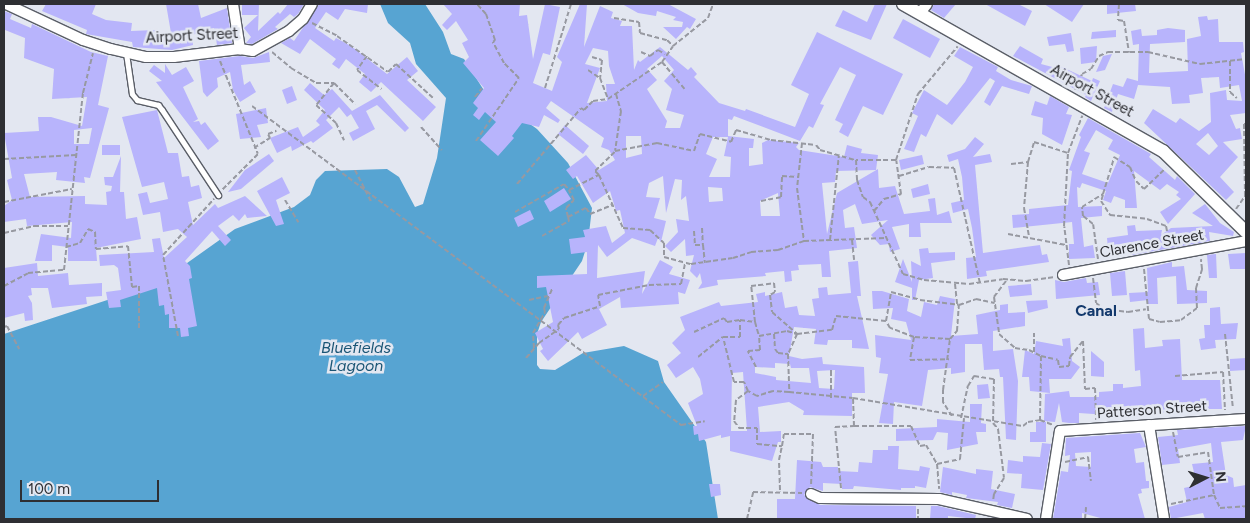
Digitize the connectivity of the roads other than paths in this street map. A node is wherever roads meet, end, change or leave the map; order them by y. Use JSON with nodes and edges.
{"nodes":[{"id":1,"x":6,"y":4,"type":"edge"},
{"id":2,"x":233,"y":4,"type":"edge"},
{"id":3,"x":312,"y":4,"type":"edge"},
{"id":4,"x":904,"y":4,"type":"edge"},
{"id":5,"x":924,"y":8,"type":"edge"},
{"id":6,"x":240,"y":49,"type":"junction"},
{"id":7,"x":126,"y":52,"type":"junction"},
{"id":8,"x":218,"y":195,"type":"road end"},
{"id":9,"x":1246,"y":232,"type":"edge"},
{"id":10,"x":1246,"y":241,"type":"edge"},
{"id":11,"x":1067,"y":275,"type":"road end"},
{"id":12,"x":1246,"y":419,"type":"edge"},
{"id":13,"x":1149,"y":425,"type":"junction"},
{"id":14,"x":811,"y":494,"type":"road end"},
{"id":15,"x":1027,"y":519,"type":"edge"},
{"id":16,"x":1046,"y":519,"type":"edge"},
{"id":17,"x":1164,"y":519,"type":"edge"}],
"edges":[{"from":1,"to":7,"type":"street","name":"Airport Street"},
{"from":2,"to":6,"type":"street"},
{"from":3,"to":6,"type":"street","name":"Airport Street"},
{"from":4,"to":5,"type":"street","name":"Airport Street"},
{"from":5,"to":9,"type":"street","name":"Airport Street"},
{"from":6,"to":7,"type":"street","name":"Airport Street"},
{"from":7,"to":8,"type":"lane"},
{"from":10,"to":11,"type":"street","name":"Clarence Street"},
{"from":12,"to":13,"type":"street","name":"Patterson Street"},
{"from":13,"to":16,"type":"street","name":"Patterson Street"},
{"from":13,"to":17,"type":"street"},
{"from":14,"to":15,"type":"street"}]}
